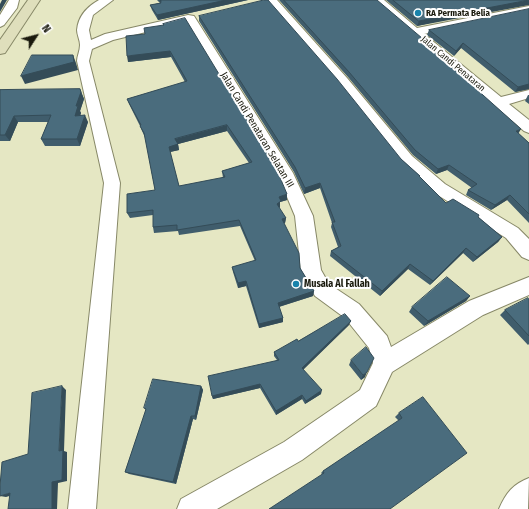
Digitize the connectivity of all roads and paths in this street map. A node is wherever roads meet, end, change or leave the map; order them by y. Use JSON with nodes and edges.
{"nodes":[{"id":1,"x":14,"y":0,"type":"edge"},
{"id":2,"x":34,"y":0,"type":"edge"},
{"id":3,"x":108,"y":0,"type":"edge"},
{"id":4,"x":377,"y":0,"type":"edge"},
{"id":5,"x":267,"y":1,"type":"edge"},
{"id":6,"x":529,"y":9,"type":"edge"},
{"id":7,"x":0,"y":23,"type":"edge"},
{"id":8,"x":414,"y":32,"type":"junction"},
{"id":9,"x":86,"y":47,"type":"junction"},
{"id":10,"x":0,"y":50,"type":"edge"},
{"id":11,"x":529,"y":94,"type":"edge"},
{"id":12,"x":498,"y":102,"type":"junction"},
{"id":13,"x":529,"y":128,"type":"edge"},
{"id":14,"x":529,"y":252,"type":"edge"},
{"id":15,"x":529,"y":286,"type":"edge"},
{"id":16,"x":384,"y":364,"type":"junction"},
{"id":17,"x":529,"y":491,"type":"edge"},
{"id":18,"x":82,"y":509,"type":"edge"},
{"id":19,"x":191,"y":509,"type":"edge"},
{"id":20,"x":513,"y":509,"type":"edge"}],
"edges":[{"from":1,"to":7,"type":"street"},
{"from":2,"to":10,"type":"main road"},
{"from":3,"to":9,"type":"street"},
{"from":4,"to":8,"type":"street","name":"Jalan Candi Penataran"},
{"from":5,"to":14,"type":"street"},
{"from":6,"to":8,"type":"street"},
{"from":8,"to":12,"type":"street","name":"Jalan Candi Penataran"},
{"from":9,"to":16,"type":"street","name":"Jalan Candi Penataran Selatan III"},
{"from":9,"to":18,"type":"street"},
{"from":11,"to":12,"type":"street"},
{"from":12,"to":13,"type":"street","name":"Jalan Candi Penataran"},
{"from":15,"to":16,"type":"street"},
{"from":16,"to":19,"type":"street"},
{"from":17,"to":20,"type":"street"}]}
